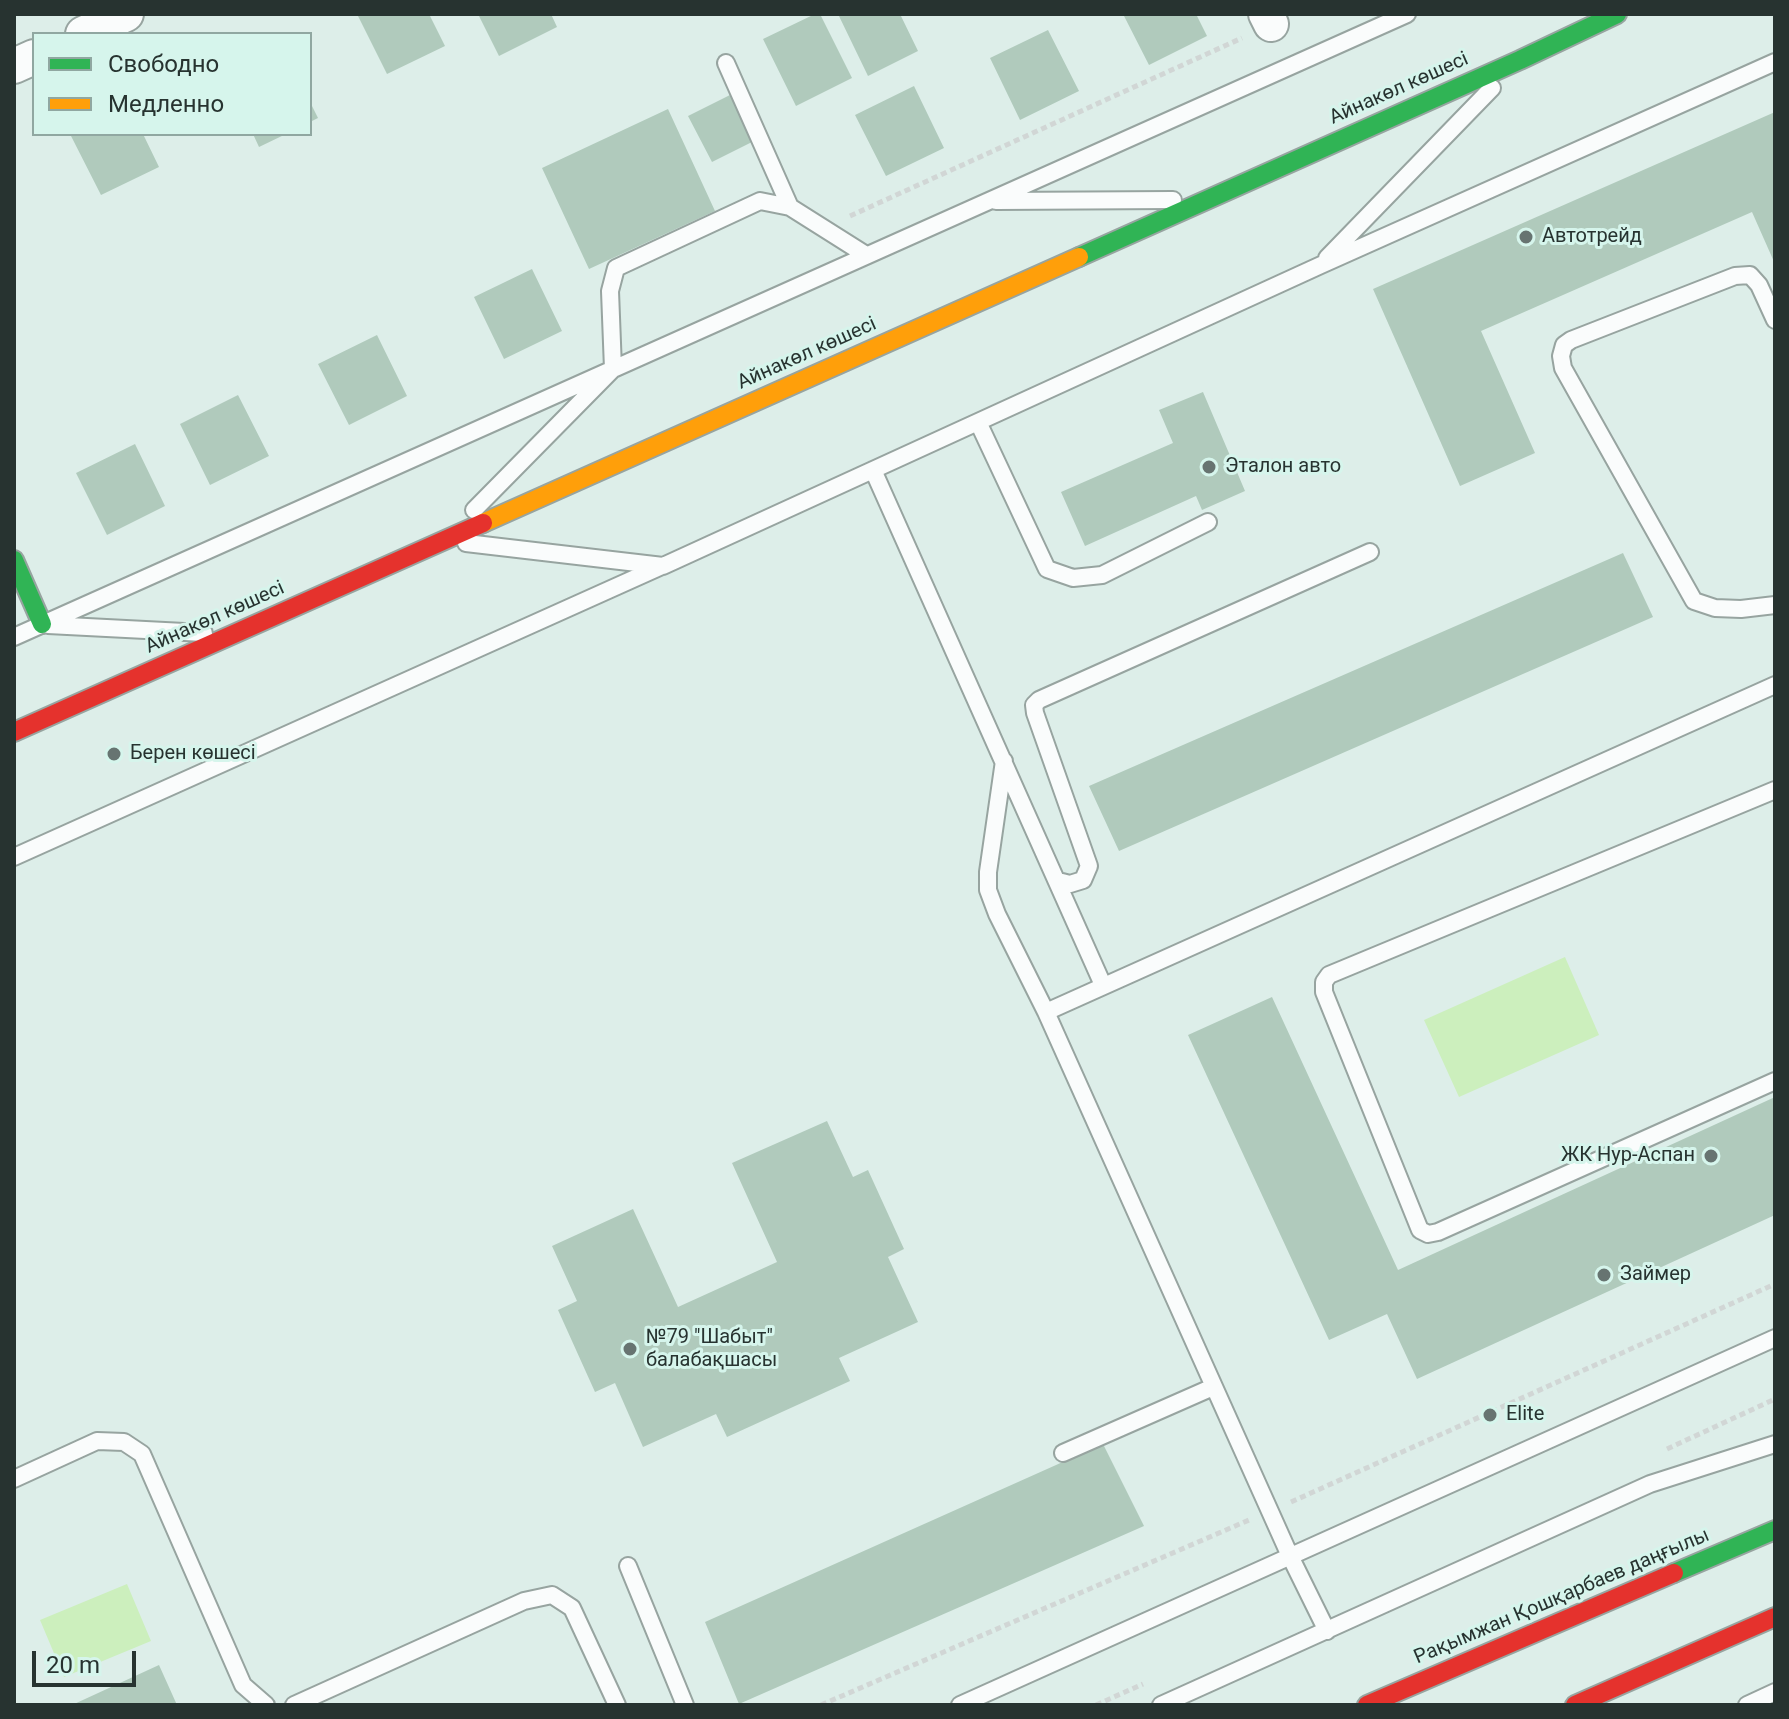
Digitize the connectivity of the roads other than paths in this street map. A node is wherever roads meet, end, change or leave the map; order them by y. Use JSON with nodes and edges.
{"nodes":[{"id":1,"x":126,"y":14,"type":"edge"},
{"id":2,"x":1407,"y":14,"type":"edge"},
{"id":3,"x":1617,"y":14,"type":"edge"},
{"id":4,"x":87,"y":32,"type":"edge"},
{"id":5,"x":1520,"y":60,"type":"junction"},
{"id":6,"x":1775,"y":62,"type":"edge"},
{"id":7,"x":726,"y":63,"type":"dead end"},
{"id":8,"x":1206,"y":200,"type":"junction"},
{"id":9,"x":987,"y":201,"type":"junction"},
{"id":10,"x":790,"y":207,"type":"junction"},
{"id":11,"x":866,"y":255,"type":"junction"},
{"id":12,"x":1321,"y":265,"type":"junction"},
{"id":13,"x":1775,"y":320,"type":"edge"},
{"id":14,"x":613,"y":369,"type":"junction"},
{"id":15,"x":978,"y":422,"type":"junction"},
{"id":16,"x":873,"y":470,"type":"junction"},
{"id":17,"x":1208,"y":522,"type":"dead end"},
{"id":18,"x":445,"y":540,"type":"junction"},
{"id":19,"x":1370,"y":552,"type":"dead end"},
{"id":20,"x":14,"y":560,"type":"edge"},
{"id":21,"x":663,"y":566,"type":"junction"},
{"id":22,"x":1775,"y":605,"type":"edge"},
{"id":23,"x":42,"y":624,"type":"junction"},
{"id":24,"x":234,"y":634,"type":"junction"},
{"id":25,"x":14,"y":637,"type":"edge"},
{"id":26,"x":1775,"y":685,"type":"edge"},
{"id":27,"x":14,"y":732,"type":"edge"},
{"id":28,"x":1004,"y":761,"type":"junction"},
{"id":29,"x":1775,"y":790,"type":"edge"},
{"id":30,"x":14,"y":857,"type":"edge"},
{"id":31,"x":1058,"y":881,"type":"junction"},
{"id":32,"x":1103,"y":985,"type":"junction"},
{"id":33,"x":1046,"y":1012,"type":"junction"},
{"id":34,"x":1775,"y":1081,"type":"edge"},
{"id":35,"x":1775,"y":1338,"type":"edge"},
{"id":36,"x":1213,"y":1387,"type":"junction"},
{"id":37,"x":1775,"y":1444,"type":"edge"},
{"id":38,"x":1063,"y":1453,"type":"dead end"},
{"id":39,"x":14,"y":1479,"type":"edge"},
{"id":40,"x":1775,"y":1530,"type":"edge"},
{"id":41,"x":1290,"y":1556,"type":"junction"},
{"id":42,"x":628,"y":1566,"type":"dead end"},
{"id":43,"x":1775,"y":1617,"type":"edge"},
{"id":44,"x":1327,"y":1631,"type":"junction"},
{"id":45,"x":1775,"y":1692,"type":"edge"},
{"id":46,"x":266,"y":1705,"type":"edge"},
{"id":47,"x":294,"y":1705,"type":"edge"},
{"id":48,"x":617,"y":1705,"type":"edge"},
{"id":49,"x":685,"y":1705,"type":"edge"},
{"id":50,"x":960,"y":1705,"type":"edge"},
{"id":51,"x":1161,"y":1705,"type":"edge"},
{"id":52,"x":1367,"y":1705,"type":"edge"},
{"id":53,"x":1575,"y":1705,"type":"edge"},
{"id":54,"x":1747,"y":1705,"type":"edge"}],
"edges":[{"from":1,"to":4,"type":"street"},
{"from":2,"to":9,"type":"lane"},
{"from":3,"to":5,"type":"street","name":"Айнакөл көшесі"},
{"from":5,"to":8,"type":"street","name":"Айнакөл көшесі"},
{"from":5,"to":12,"type":"lane"},
{"from":6,"to":12,"type":"lane"},
{"from":7,"to":10,"type":"lane"},
{"from":8,"to":9,"type":"lane"},
{"from":8,"to":18,"type":"street","name":"Айнакөл көшесі"},
{"from":9,"to":11,"type":"lane"},
{"from":10,"to":11,"type":"lane"},
{"from":10,"to":14,"type":"lane"},
{"from":11,"to":14,"type":"lane"},
{"from":12,"to":15,"type":"lane"},
{"from":13,"to":22,"type":"lane"},
{"from":14,"to":18,"type":"lane"},
{"from":14,"to":23,"type":"lane"},
{"from":15,"to":16,"type":"lane"},
{"from":15,"to":17,"type":"lane"},
{"from":16,"to":21,"type":"lane"},
{"from":16,"to":28,"type":"lane"},
{"from":18,"to":21,"type":"lane"},
{"from":18,"to":24,"type":"street","name":"Айнакөл көшесі"},
{"from":19,"to":31,"type":"lane"},
{"from":20,"to":23,"type":"street"},
{"from":21,"to":30,"type":"lane"},
{"from":23,"to":24,"type":"lane"},
{"from":23,"to":25,"type":"lane"},
{"from":24,"to":27,"type":"street","name":"Айнакөл көшесі"},
{"from":26,"to":32,"type":"lane"},
{"from":28,"to":31,"type":"lane"},
{"from":28,"to":33,"type":"lane"},
{"from":29,"to":34,"type":"lane"},
{"from":31,"to":32,"type":"lane"},
{"from":32,"to":33,"type":"lane"},
{"from":33,"to":36,"type":"lane"},
{"from":35,"to":41,"type":"lane"},
{"from":36,"to":38,"type":"lane"},
{"from":36,"to":41,"type":"lane"},
{"from":37,"to":44,"type":"lane"},
{"from":39,"to":46,"type":"lane"},
{"from":40,"to":52,"type":"street","name":"Рақымжан Қошқарбаев даңғылы"},
{"from":41,"to":44,"type":"lane"},
{"from":41,"to":50,"type":"lane"},
{"from":42,"to":49,"type":"lane"},
{"from":43,"to":53,"type":"street"},
{"from":44,"to":51,"type":"lane"},
{"from":45,"to":54,"type":"lane"},
{"from":47,"to":48,"type":"lane"}]}
